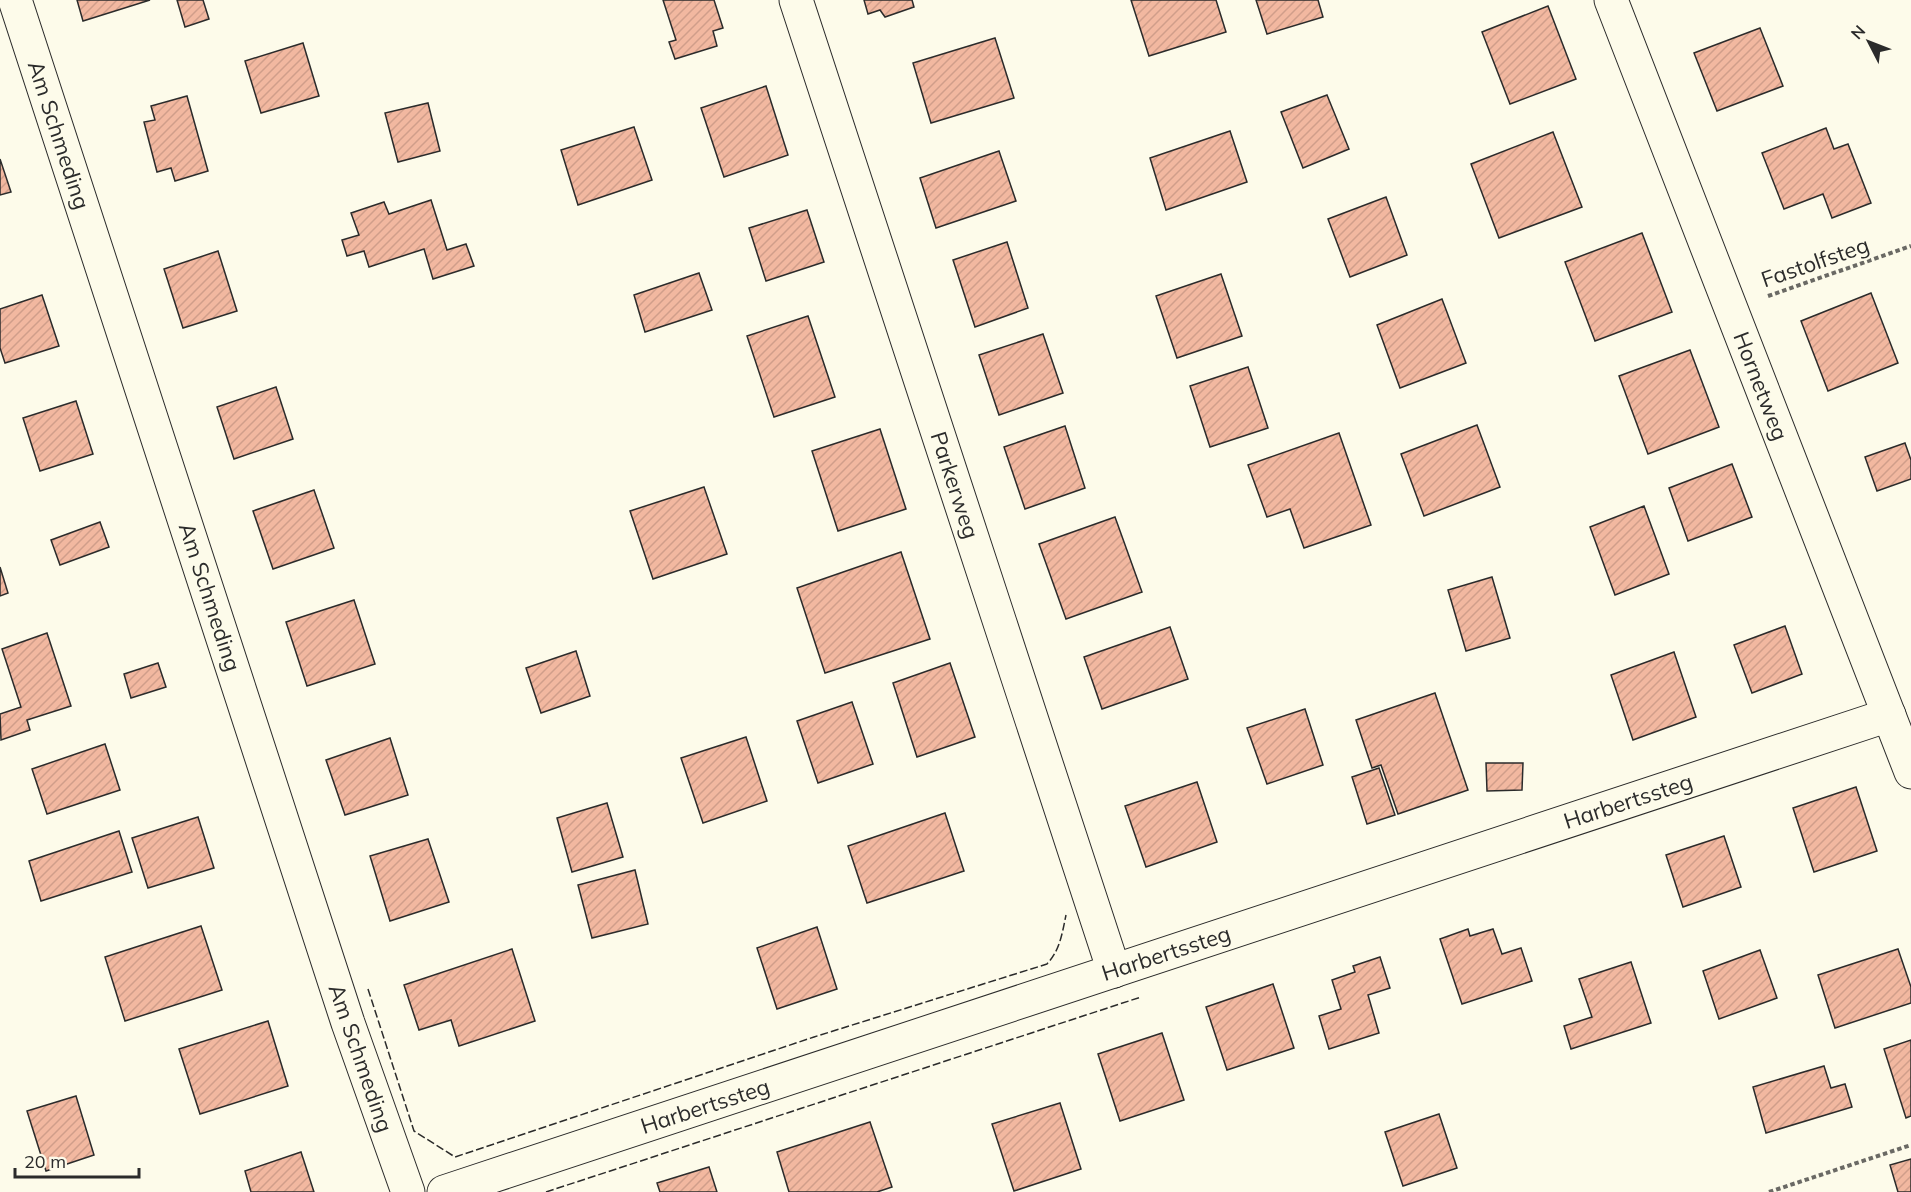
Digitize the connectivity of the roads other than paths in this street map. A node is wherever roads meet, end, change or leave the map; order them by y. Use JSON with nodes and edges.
{"nodes":[{"id":1,"x":15,"y":0,"type":"edge"},
{"id":2,"x":796,"y":0,"type":"edge"},
{"id":3,"x":1611,"y":0,"type":"edge"},
{"id":4,"x":1888,"y":715,"type":"junction"},
{"id":5,"x":1911,"y":772,"type":"edge"},
{"id":6,"x":1114,"y":970,"type":"junction"},
{"id":7,"x":408,"y":1192,"type":"edge"},
{"id":8,"x":444,"y":1192,"type":"edge"}],
"edges":[{"from":1,"to":7,"type":"street","name":"Am Schmeding"},
{"from":2,"to":6,"type":"street","name":"Parkerweg"},
{"from":3,"to":4,"type":"street","name":"Hornetweg"},
{"from":4,"to":5,"type":"street","name":"Hornetweg"},
{"from":4,"to":6,"type":"street","name":"Harbertssteg"},
{"from":6,"to":8,"type":"street","name":"Harbertssteg"}]}
